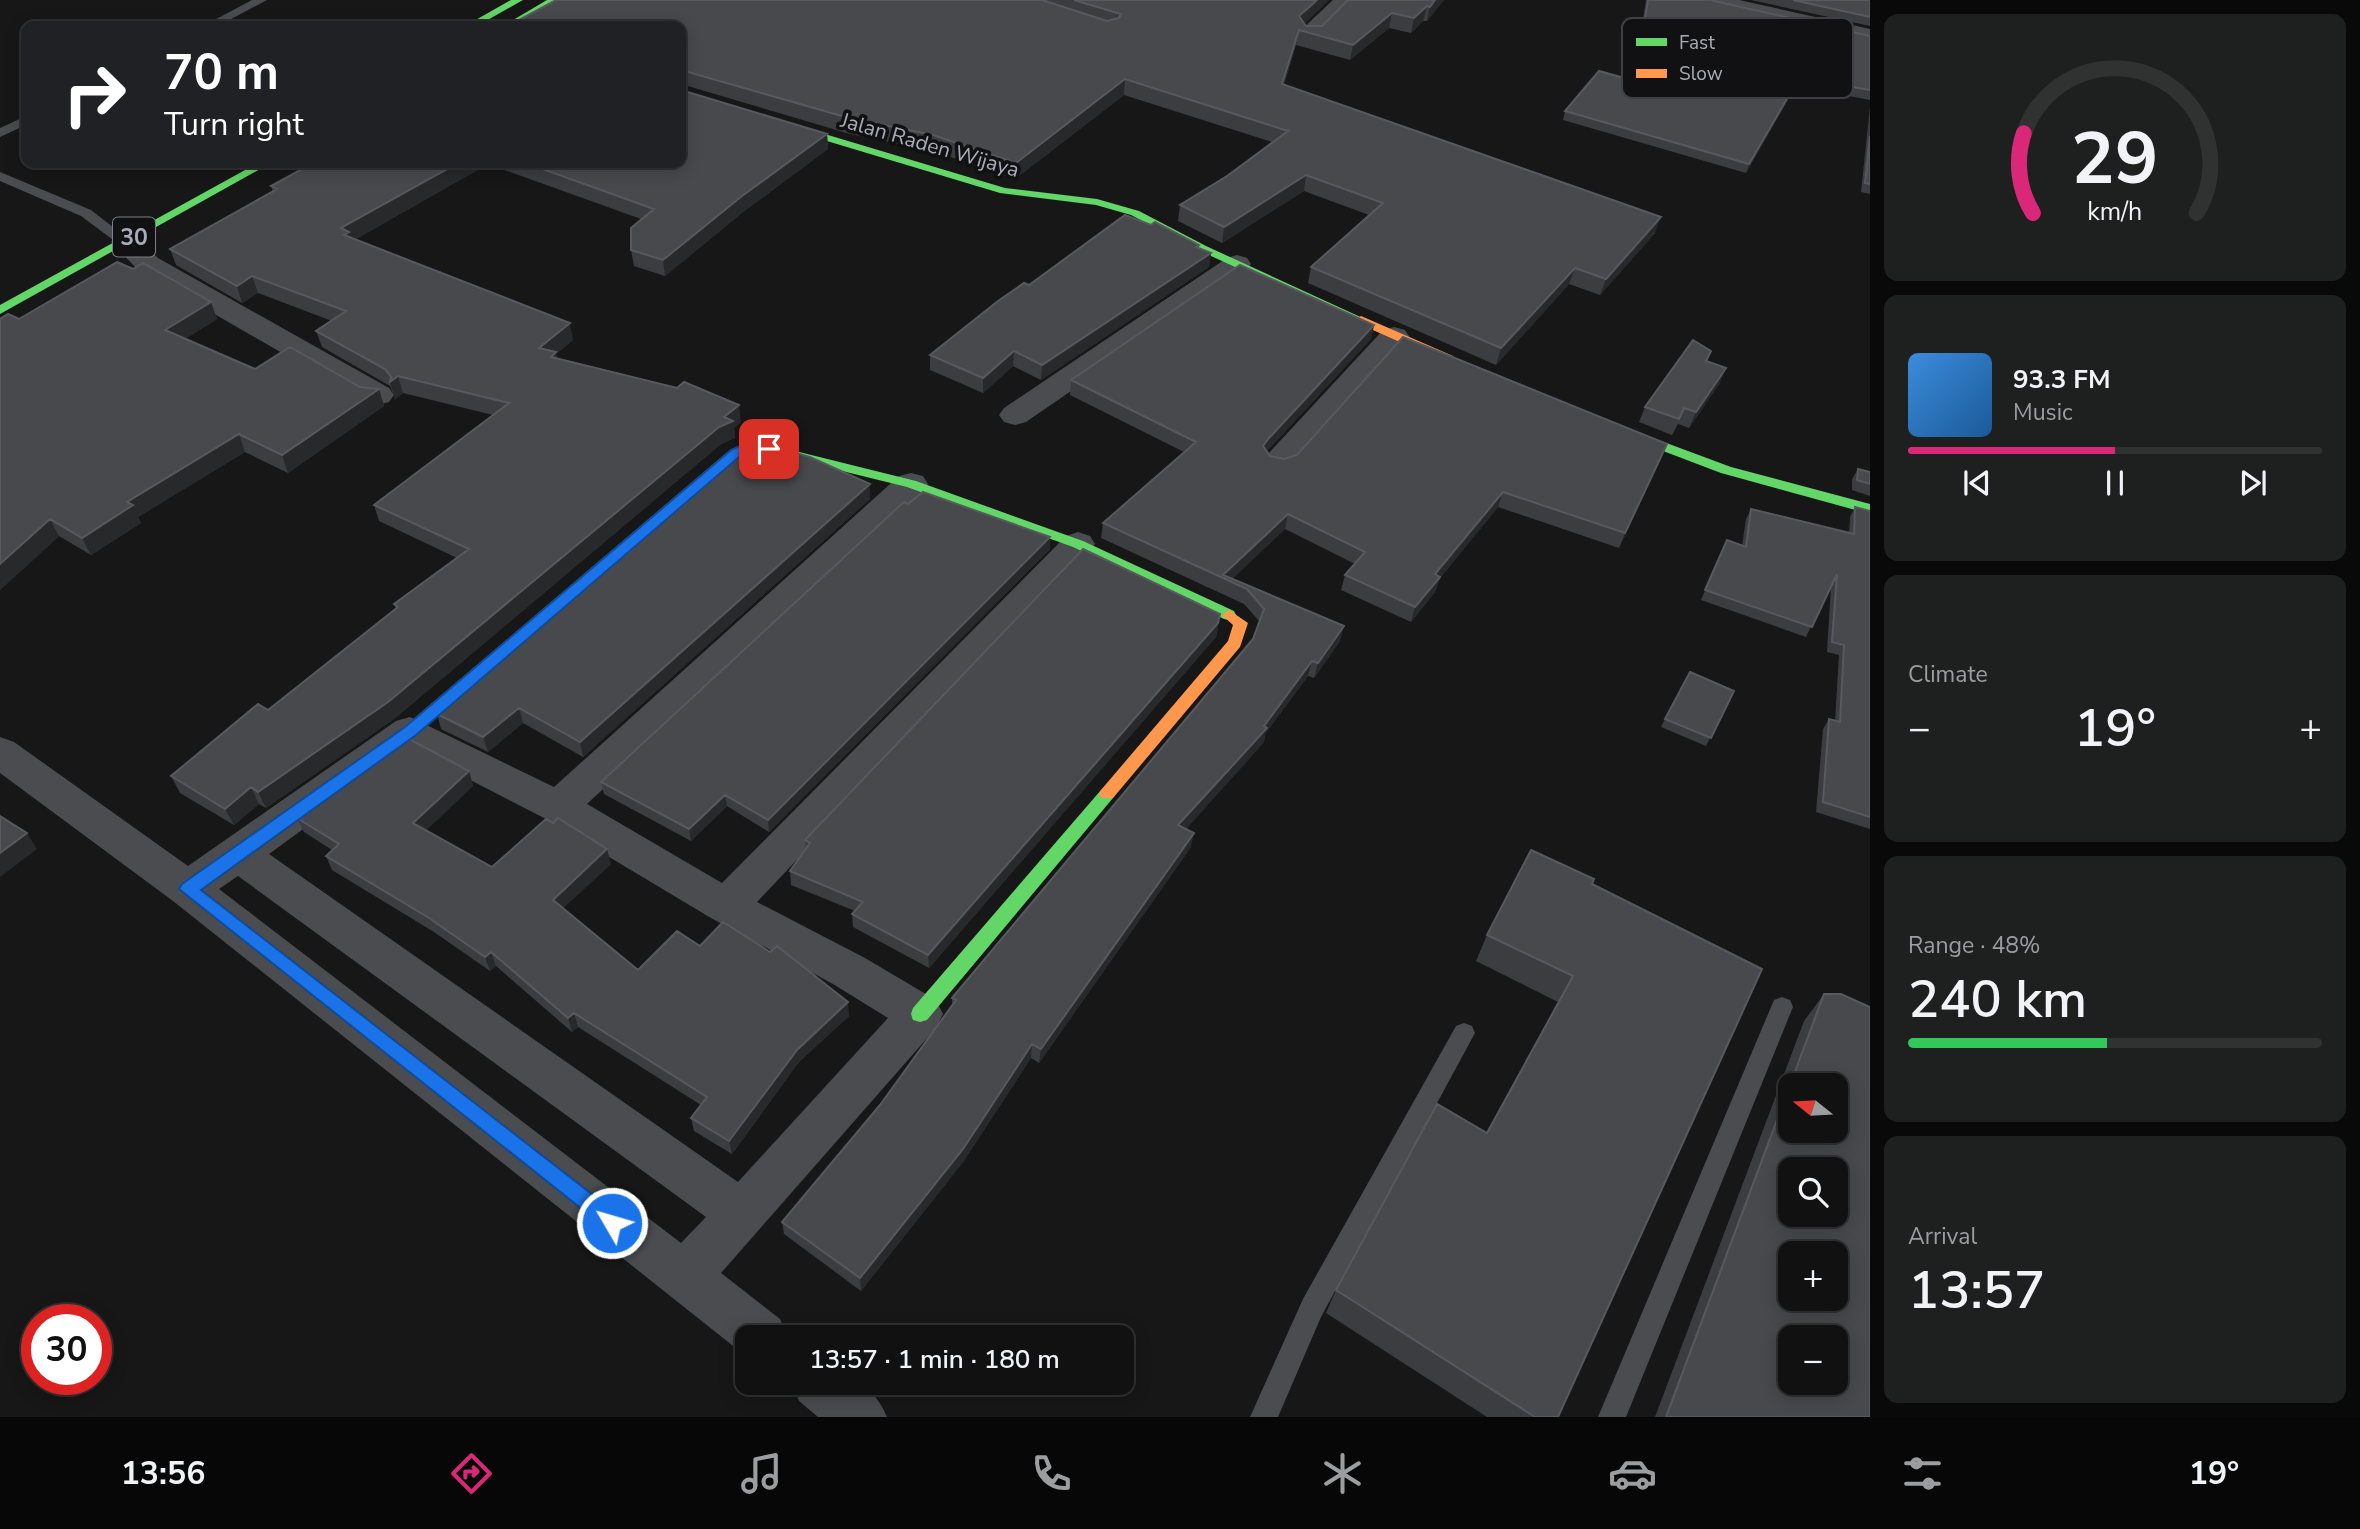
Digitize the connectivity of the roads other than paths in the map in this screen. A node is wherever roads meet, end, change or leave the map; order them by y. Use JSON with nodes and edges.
{"nodes":[{"id":1,"x":261,"y":0,"type":"edge"},
{"id":2,"x":518,"y":0,"type":"edge"},
{"id":3,"x":554,"y":0,"type":"edge"},
{"id":4,"x":1346,"y":0,"type":"edge"},
{"id":5,"x":1708,"y":0,"type":"edge"},
{"id":6,"x":1789,"y":18,"type":"edge"},
{"id":7,"x":219,"y":21,"type":"edge"},
{"id":8,"x":479,"y":21,"type":"edge"},
{"id":9,"x":517,"y":21,"type":"edge"},
{"id":10,"x":1311,"y":33,"type":"edge"},
{"id":11,"x":686,"y":96,"type":"edge"},
{"id":12,"x":21,"y":122,"type":"edge"},
{"id":13,"x":0,"y":133,"type":"edge"},
{"id":14,"x":255,"y":168,"type":"edge"},
{"id":15,"x":0,"y":176,"type":"edge"},
{"id":16,"x":110,"y":231,"type":"junction"},
{"id":17,"x":1237,"y":264,"type":"junction"},
{"id":18,"x":0,"y":310,"type":"edge"},
{"id":19,"x":1394,"y":335,"type":"junction"},
{"id":20,"x":1469,"y":367,"type":"edge"},
{"id":21,"x":379,"y":395,"type":"dead end"},
{"id":22,"x":1015,"y":415,"type":"dead end"},
{"id":23,"x":1603,"y":423,"type":"edge"},
{"id":24,"x":1280,"y":461,"type":"edge"},
{"id":25,"x":911,"y":484,"type":"junction"},
{"id":26,"x":1870,"y":509,"type":"edge"},
{"id":27,"x":1078,"y":544,"type":"junction"},
{"id":28,"x":410,"y":731,"type":"junction"},
{"id":29,"x":0,"y":752,"type":"edge"},
{"id":30,"x":558,"y":807,"type":"junction"},
{"id":31,"x":238,"y":854,"type":"junction"},
{"id":32,"x":188,"y":889,"type":"junction"},
{"id":33,"x":726,"y":906,"type":"junction"},
{"id":34,"x":1782,"y":1007,"type":"dead end"},
{"id":35,"x":920,"y":1014,"type":"junction"},
{"id":36,"x":1464,"y":1033,"type":"dead end"},
{"id":37,"x":741,"y":1213,"type":"junction"},
{"id":38,"x":685,"y":1275,"type":"junction"},
{"id":39,"x":747,"y":1325,"type":"edge"},
{"id":40,"x":834,"y":1395,"type":"edge"},
{"id":41,"x":860,"y":1417,"type":"edge"},
{"id":42,"x":1264,"y":1417,"type":"edge"},
{"id":43,"x":1612,"y":1417,"type":"edge"}],
"edges":[{"from":1,"to":7,"type":"lane"},
{"from":2,"to":8,"type":"main road"},
{"from":3,"to":9,"type":"main road"},
{"from":4,"to":10,"type":"street"},
{"from":5,"to":6,"type":"street"},
{"from":11,"to":17,"type":"main road","name":"Jalan Raden Wijaya"},
{"from":12,"to":13,"type":"lane"},
{"from":14,"to":16,"type":"main road","number":"30"},
{"from":15,"to":16,"type":"lane"},
{"from":16,"to":18,"type":"main road","number":"30"},
{"from":16,"to":21,"type":"street"},
{"from":17,"to":19,"type":"main road","name":"Jalan Raden Wijaya"},
{"from":17,"to":22,"type":"street"},
{"from":19,"to":20,"type":"main road","name":"Jalan Raden Wijaya"},
{"from":19,"to":24,"type":"street"},
{"from":23,"to":26,"type":"main road"},
{"from":25,"to":27,"type":"main road"},
{"from":25,"to":28,"type":"main road"},
{"from":25,"to":30,"type":"street"},
{"from":27,"to":33,"type":"street"},
{"from":27,"to":35,"type":"main road"},
{"from":28,"to":30,"type":"street"},
{"from":28,"to":31,"type":"street"},
{"from":29,"to":32,"type":"street"},
{"from":30,"to":33,"type":"street"},
{"from":31,"to":32,"type":"street"},
{"from":31,"to":37,"type":"street"},
{"from":32,"to":38,"type":"street"},
{"from":33,"to":35,"type":"street"},
{"from":34,"to":43,"type":"lane"},
{"from":35,"to":37,"type":"street"},
{"from":36,"to":42,"type":"lane"},
{"from":37,"to":38,"type":"street"},
{"from":38,"to":39,"type":"street"},
{"from":40,"to":41,"type":"street"}]}
